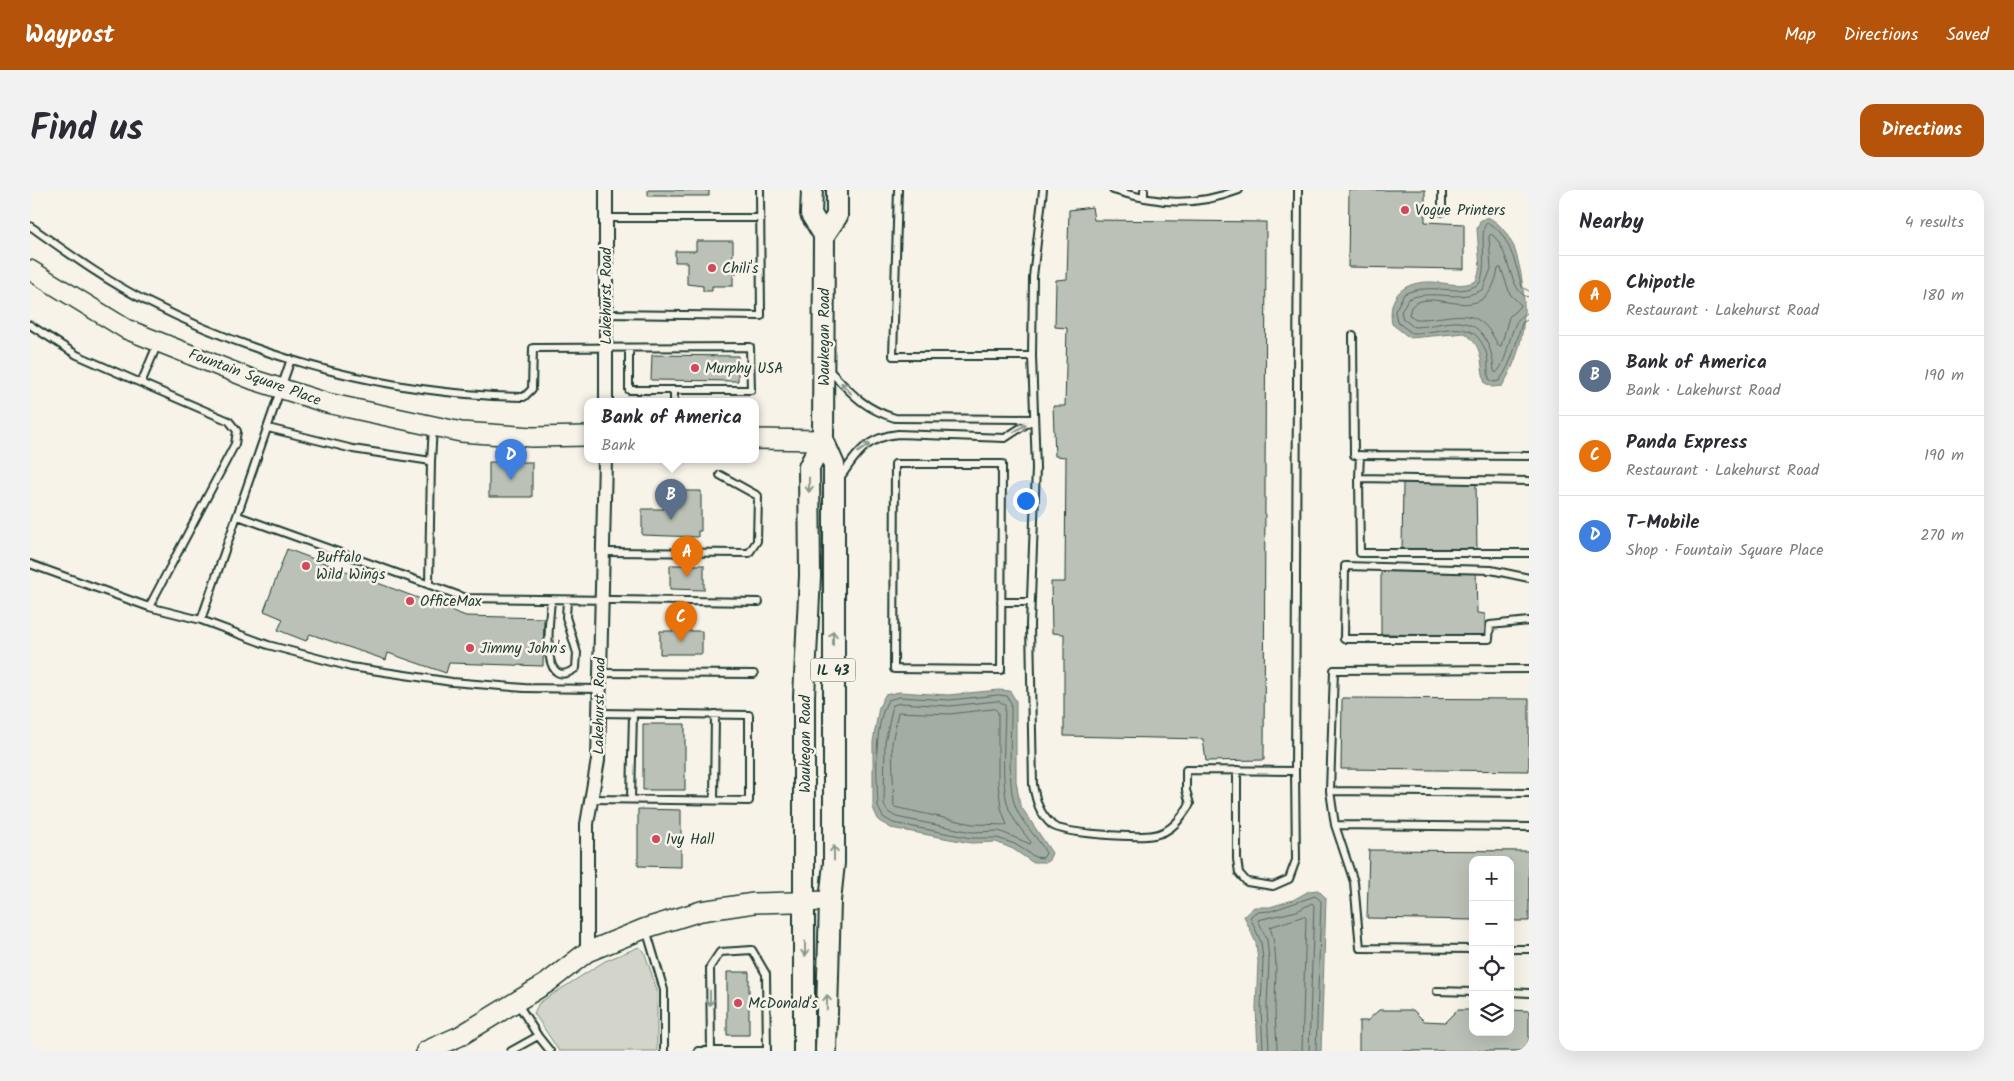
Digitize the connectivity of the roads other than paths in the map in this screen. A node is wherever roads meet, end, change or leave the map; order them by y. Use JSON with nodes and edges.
{"nodes":[{"id":1,"x":606,"y":190,"type":"edge"},
{"id":2,"x":760,"y":190,"type":"edge"},
{"id":3,"x":812,"y":190,"type":"edge"},
{"id":4,"x":837,"y":190,"type":"edge"},
{"id":5,"x":898,"y":190,"type":"edge"},
{"id":6,"x":1043,"y":190,"type":"edge"},
{"id":7,"x":1113,"y":190,"type":"edge"},
{"id":8,"x":1144,"y":190,"type":"edge"},
{"id":9,"x":1239,"y":190,"type":"edge"},
{"id":10,"x":1298,"y":190,"type":"edge"},
{"id":11,"x":1442,"y":190,"type":"edge"},
{"id":12,"x":1144,"y":198,"type":"junction"},
{"id":13,"x":1442,"y":212,"type":"dead end"},
{"id":14,"x":606,"y":218,"type":"junction"},
{"id":15,"x":760,"y":218,"type":"junction"},
{"id":16,"x":30,"y":226,"type":"edge"},
{"id":17,"x":824,"y":235,"type":"junction"},
{"id":18,"x":30,"y":270,"type":"edge"},
{"id":19,"x":606,"y":314,"type":"junction"},
{"id":20,"x":30,"y":324,"type":"edge"},
{"id":21,"x":1353,"y":335,"type":"dead end"},
{"id":22,"x":159,"y":342,"type":"junction"},
{"id":23,"x":606,"y":348,"type":"junction"},
{"id":24,"x":629,"y":348,"type":"junction"},
{"id":25,"x":1032,"y":356,"type":"junction"},
{"id":26,"x":291,"y":359,"type":"junction"},
{"id":27,"x":823,"y":364,"type":"junction"},
{"id":28,"x":141,"y":384,"type":"junction"},
{"id":29,"x":282,"y":388,"type":"junction"},
{"id":30,"x":674,"y":390,"type":"junction"},
{"id":31,"x":606,"y":398,"type":"edge"},
{"id":32,"x":674,"y":398,"type":"edge"},
{"id":33,"x":1034,"y":419,"type":"junction"},
{"id":34,"x":433,"y":426,"type":"junction"},
{"id":35,"x":268,"y":428,"type":"junction"},
{"id":36,"x":584,"y":436,"type":"edge"},
{"id":37,"x":759,"y":439,"type":"edge"},
{"id":38,"x":823,"y":440,"type":"junction"},
{"id":39,"x":1360,"y":455,"type":"junction"},
{"id":40,"x":1529,"y":456,"type":"edge"},
{"id":41,"x":431,"y":461,"type":"junction"},
{"id":42,"x":605,"y":463,"type":"edge"},
{"id":43,"x":720,"y":475,"type":"dead end"},
{"id":44,"x":1359,"y":478,"type":"junction"},
{"id":45,"x":1529,"y":481,"type":"edge"},
{"id":46,"x":834,"y":486,"type":"junction"},
{"id":47,"x":238,"y":516,"type":"junction"},
{"id":48,"x":603,"y":552,"type":"junction"},
{"id":49,"x":1529,"y":553,"type":"edge"},
{"id":50,"x":30,"y":564,"type":"edge"},
{"id":51,"x":1529,"y":578,"type":"edge"},
{"id":52,"x":429,"y":585,"type":"junction"},
{"id":53,"x":551,"y":600,"type":"junction"},
{"id":54,"x":566,"y":600,"type":"junction"},
{"id":55,"x":602,"y":600,"type":"junction"},
{"id":56,"x":759,"y":602,"type":"dead end"},
{"id":57,"x":1001,"y":602,"type":"junction"},
{"id":58,"x":1031,"y":602,"type":"junction"},
{"id":59,"x":150,"y":607,"type":"junction"},
{"id":60,"x":201,"y":620,"type":"junction"},
{"id":61,"x":1529,"y":621,"type":"edge"},
{"id":62,"x":1529,"y":669,"type":"edge"},
{"id":63,"x":599,"y":673,"type":"junction"},
{"id":64,"x":754,"y":674,"type":"dead end"},
{"id":65,"x":599,"y":689,"type":"junction"},
{"id":66,"x":599,"y":713,"type":"junction"},
{"id":67,"x":633,"y":714,"type":"junction"},
{"id":68,"x":715,"y":714,"type":"junction"},
{"id":69,"x":1238,"y":770,"type":"junction"},
{"id":70,"x":1295,"y":771,"type":"junction"},
{"id":71,"x":1330,"y":791,"type":"junction"},
{"id":72,"x":1529,"y":793,"type":"edge"},
{"id":73,"x":592,"y":799,"type":"junction"},
{"id":74,"x":631,"y":799,"type":"junction"},
{"id":75,"x":714,"y":800,"type":"junction"},
{"id":76,"x":1335,"y":825,"type":"junction"},
{"id":77,"x":1529,"y":827,"type":"edge"},
{"id":78,"x":805,"y":900,"type":"junction"},
{"id":79,"x":830,"y":901,"type":"junction"},
{"id":80,"x":646,"y":928,"type":"junction"},
{"id":81,"x":1469,"y":949,"type":"edge"},
{"id":82,"x":1514,"y":949,"type":"edge"},
{"id":83,"x":1529,"y":949,"type":"edge"},
{"id":84,"x":588,"y":952,"type":"junction"},
{"id":85,"x":1437,"y":991,"type":"dead end"},
{"id":86,"x":1469,"y":992,"type":"edge"},
{"id":87,"x":1514,"y":992,"type":"edge"},
{"id":88,"x":1529,"y":993,"type":"edge"},
{"id":89,"x":517,"y":1001,"type":"junction"},
{"id":90,"x":538,"y":1036,"type":"junction"},
{"id":91,"x":710,"y":1050,"type":"junction"},
{"id":92,"x":426,"y":1051,"type":"edge"},
{"id":93,"x":511,"y":1051,"type":"edge"},
{"id":94,"x":550,"y":1051,"type":"edge"},
{"id":95,"x":664,"y":1051,"type":"edge"},
{"id":96,"x":698,"y":1051,"type":"edge"},
{"id":97,"x":767,"y":1051,"type":"edge"},
{"id":98,"x":804,"y":1051,"type":"edge"},
{"id":99,"x":826,"y":1051,"type":"edge"}],
"edges":[{"from":1,"to":14,"type":"street","name":"Lakehurst Road"},
{"from":2,"to":15,"type":"lane"},
{"from":3,"to":17,"type":"main road"},
{"from":4,"to":17,"type":"main road"},
{"from":5,"to":25,"type":"lane"},
{"from":6,"to":25,"type":"lane"},
{"from":7,"to":12,"type":"lane"},
{"from":8,"to":12,"type":"lane"},
{"from":9,"to":12,"type":"lane"},
{"from":10,"to":70,"type":"lane"},
{"from":11,"to":13,"type":"lane"},
{"from":14,"to":15,"type":"lane"},
{"from":14,"to":19,"type":"street","name":"Lakehurst Road"},
{"from":15,"to":19,"type":"lane"},
{"from":16,"to":26,"type":"lane"},
{"from":17,"to":27,"type":"main road","name":"Waukegan Road","number":"IL 43"},
{"from":18,"to":22,"type":"street","name":"Fountain Square Place"},
{"from":19,"to":23,"type":"street","name":"Lakehurst Road"},
{"from":20,"to":28,"type":"lane"},
{"from":21,"to":39,"type":"lane"},
{"from":22,"to":28,"type":"lane"},
{"from":22,"to":29,"type":"street","name":"Fountain Square Place"},
{"from":23,"to":24,"type":"lane"},
{"from":23,"to":26,"type":"lane"},
{"from":23,"to":31,"type":"street","name":"Lakehurst Road"},
{"from":24,"to":30,"type":"lane"},
{"from":24,"to":30,"type":"lane"},
{"from":25,"to":33,"type":"lane"},
{"from":26,"to":29,"type":"lane"},
{"from":33,"to":27,"type":"lane","one_way":true},
{"from":27,"to":38,"type":"main road","name":"Waukegan Road","number":"IL 43"},
{"from":28,"to":59,"type":"lane"},
{"from":29,"to":34,"type":"street","name":"Fountain Square Place"},
{"from":29,"to":35,"type":"lane"},
{"from":30,"to":32,"type":"lane"},
{"from":46,"to":33,"type":"lane","one_way":true},
{"from":33,"to":58,"type":"lane"},
{"from":34,"to":36,"type":"street","name":"Fountain Square Place"},
{"from":34,"to":41,"type":"lane"},
{"from":35,"to":41,"type":"lane"},
{"from":35,"to":47,"type":"lane"},
{"from":37,"to":38,"type":"street"},
{"from":38,"to":46,"type":"main road","name":"Waukegan Road","number":"IL 43"},
{"from":38,"to":78,"type":"main road","name":"Waukegan Road","number":"IL 43","one_way":true},
{"from":39,"to":40,"type":"lane"},
{"from":39,"to":44,"type":"lane"},
{"from":41,"to":52,"type":"lane"},
{"from":42,"to":48,"type":"street","name":"Lakehurst Road"},
{"from":43,"to":48,"type":"lane"},
{"from":44,"to":45,"type":"lane"},
{"from":44,"to":49,"type":"lane"},
{"from":79,"to":46,"type":"main road","name":"Waukegan Road","number":"IL 43","one_way":true},
{"from":47,"to":52,"type":"lane"},
{"from":47,"to":60,"type":"lane"},
{"from":48,"to":55,"type":"street","name":"Lakehurst Road"},
{"from":50,"to":59,"type":"lane"},
{"from":51,"to":61,"type":"lane"},
{"from":52,"to":53,"type":"lane"},
{"from":53,"to":54,"type":"lane"},
{"from":53,"to":54,"type":"lane"},
{"from":54,"to":55,"type":"lane"},
{"from":55,"to":56,"type":"lane"},
{"from":55,"to":63,"type":"street","name":"Lakehurst Road"},
{"from":57,"to":57,"type":"lane"},
{"from":57,"to":58,"type":"lane"},
{"from":58,"to":69,"type":"lane"},
{"from":59,"to":60,"type":"lane"},
{"from":60,"to":65,"type":"lane"},
{"from":62,"to":71,"type":"lane"},
{"from":63,"to":64,"type":"lane"},
{"from":63,"to":65,"type":"street","name":"Lakehurst Road"},
{"from":65,"to":66,"type":"street","name":"Lakehurst Road"},
{"from":66,"to":67,"type":"lane"},
{"from":66,"to":73,"type":"street","name":"Lakehurst Road"},
{"from":67,"to":68,"type":"lane"},
{"from":67,"to":74,"type":"lane"},
{"from":68,"to":75,"type":"lane"},
{"from":68,"to":75,"type":"lane"},
{"from":69,"to":70,"type":"lane"},
{"from":69,"to":70,"type":"lane"},
{"from":71,"to":72,"type":"lane"},
{"from":71,"to":76,"type":"lane"},
{"from":73,"to":74,"type":"lane"},
{"from":73,"to":84,"type":"street","name":"Lakehurst Road"},
{"from":74,"to":75,"type":"lane"},
{"from":76,"to":77,"type":"lane"},
{"from":76,"to":81,"type":"lane"},
{"from":78,"to":79,"type":"street"},
{"from":78,"to":80,"type":"street"},
{"from":78,"to":98,"type":"main road","name":"Waukegan Road","number":"IL 43","one_way":true},
{"from":99,"to":79,"type":"main road","name":"Waukegan Road","number":"IL 43","one_way":true},
{"from":80,"to":84,"type":"street"},
{"from":80,"to":95,"type":"lane"},
{"from":82,"to":83,"type":"lane"},
{"from":84,"to":89,"type":"street"},
{"from":85,"to":86,"type":"lane"},
{"from":87,"to":88,"type":"lane"},
{"from":89,"to":90,"type":"lane"},
{"from":89,"to":92,"type":"street"},
{"from":90,"to":93,"type":"lane"},
{"from":90,"to":94,"type":"lane"},
{"from":91,"to":96,"type":"lane"},
{"from":91,"to":97,"type":"lane"},
{"from":97,"to":91,"type":"lane","one_way":true}]}
